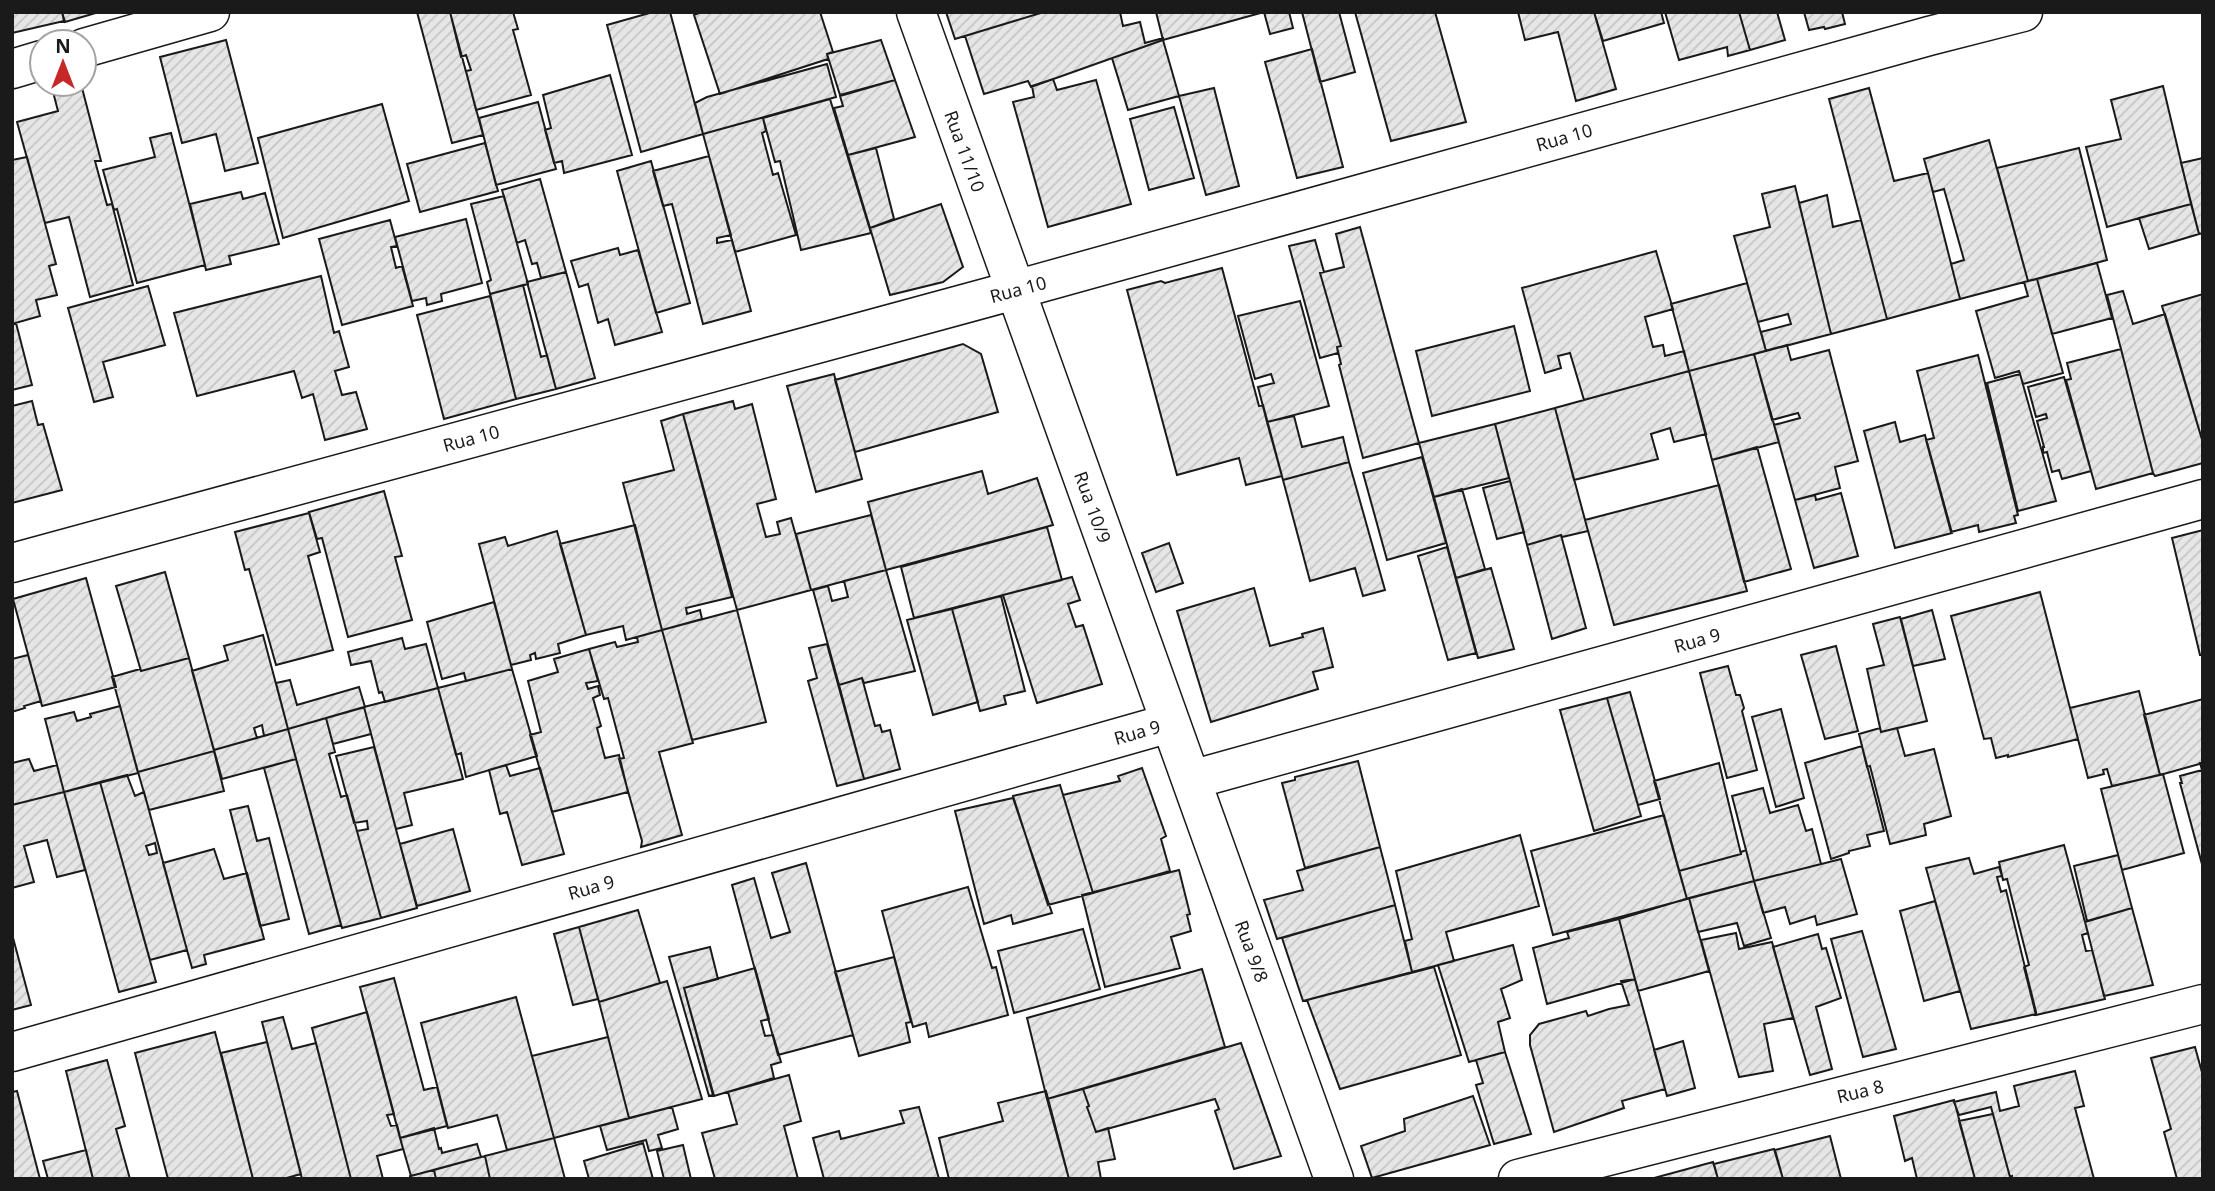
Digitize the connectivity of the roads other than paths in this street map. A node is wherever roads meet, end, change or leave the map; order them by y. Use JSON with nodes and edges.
{"nodes":[{"id":1,"x":211,"y":12,"type":"edge"},
{"id":2,"x":916,"y":12,"type":"edge"},
{"id":3,"x":2023,"y":12,"type":"edge"},
{"id":4,"x":98,"y":44,"type":"edge"},
{"id":5,"x":1015,"y":290,"type":"junction"},
{"id":6,"x":2203,"y":499,"type":"edge"},
{"id":7,"x":12,"y":563,"type":"edge"},
{"id":8,"x":1170,"y":723,"type":"junction"},
{"id":9,"x":1191,"y":780,"type":"junction"},
{"id":10,"x":2203,"y":1004,"type":"edge"},
{"id":11,"x":12,"y":1052,"type":"edge"},
{"id":12,"x":1334,"y":1179,"type":"edge"},
{"id":13,"x":1518,"y":1179,"type":"edge"}],
"edges":[{"from":1,"to":4,"type":"street"},
{"from":2,"to":5,"type":"street","name":"Rua 11/10"},
{"from":3,"to":5,"type":"street","name":"Rua 10"},
{"from":5,"to":7,"type":"street","name":"Rua 10"},
{"from":5,"to":8,"type":"street","name":"Rua 10/9"},
{"from":6,"to":9,"type":"street","name":"Rua 9"},
{"from":8,"to":9,"type":"street","name":"Rua 9/8"},
{"from":8,"to":11,"type":"street","name":"Rua 9"},
{"from":9,"to":12,"type":"street","name":"Rua 9/8"},
{"from":10,"to":13,"type":"street","name":"Rua 8"}]}
